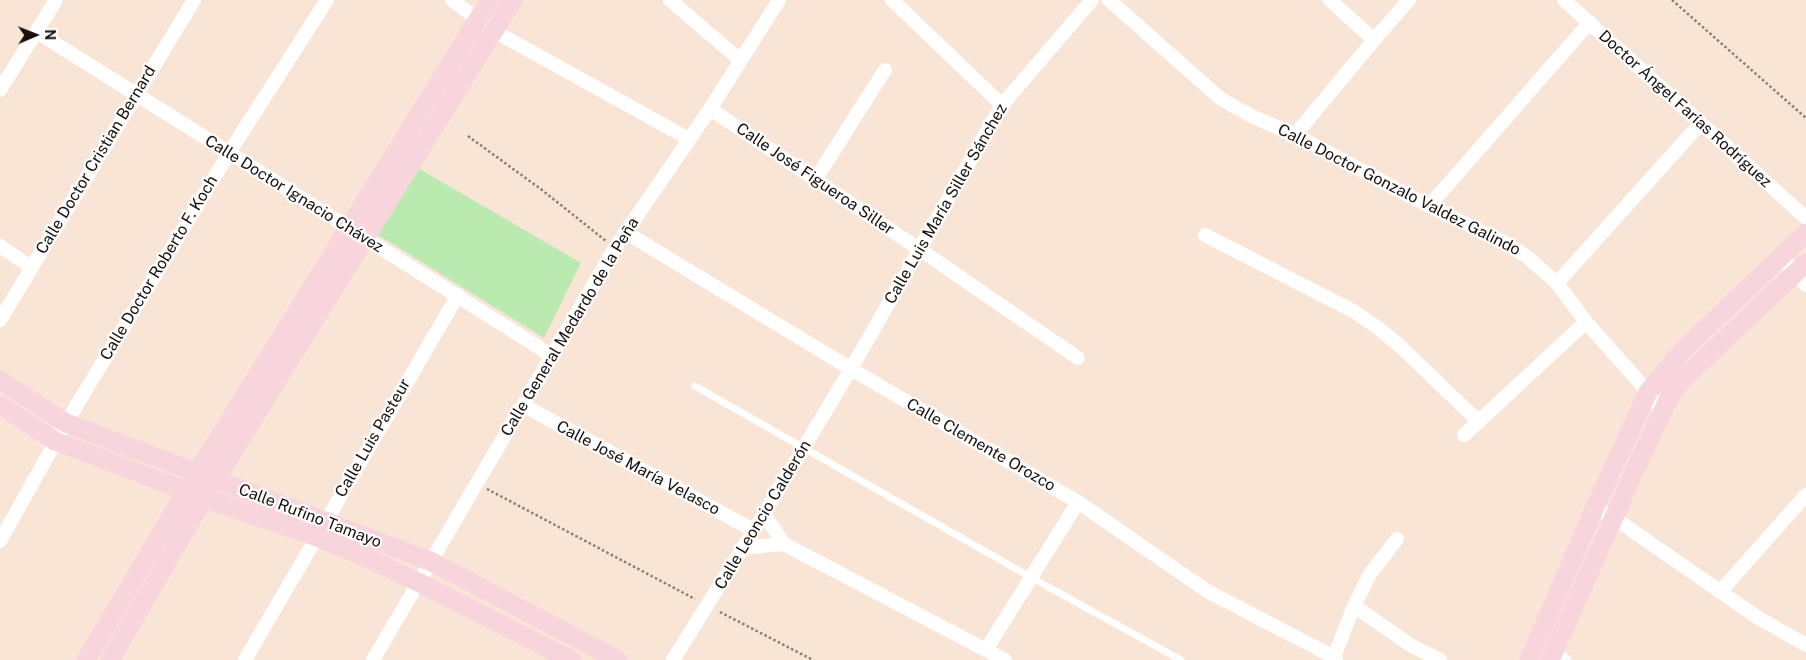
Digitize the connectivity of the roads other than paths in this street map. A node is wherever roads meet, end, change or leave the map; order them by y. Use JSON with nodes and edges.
{"nodes":[{"id":1,"x":56,"y":0,"type":"edge"},
{"id":2,"x":194,"y":0,"type":"edge"},
{"id":3,"x":327,"y":0,"type":"edge"},
{"id":4,"x":452,"y":0,"type":"edge"},
{"id":5,"x":490,"y":0,"type":"edge"},
{"id":6,"x":513,"y":0,"type":"edge"},
{"id":7,"x":670,"y":0,"type":"edge"},
{"id":8,"x":779,"y":0,"type":"edge"},
{"id":9,"x":892,"y":0,"type":"edge"},
{"id":10,"x":1092,"y":0,"type":"edge"},
{"id":11,"x":1109,"y":0,"type":"edge"},
{"id":12,"x":1330,"y":0,"type":"edge"},
{"id":13,"x":1409,"y":0,"type":"edge"},
{"id":14,"x":1564,"y":0,"type":"edge"},
{"id":15,"x":478,"y":20,"type":"junction"},
{"id":16,"x":1590,"y":22,"type":"junction"},
{"id":17,"x":494,"y":31,"type":"junction"},
{"id":18,"x":37,"y":32,"type":"junction"},
{"id":19,"x":1374,"y":40,"type":"junction"},
{"id":20,"x":740,"y":60,"type":"junction"},
{"id":21,"x":885,"y":70,"type":"dead end"},
{"id":22,"x":0,"y":90,"type":"edge"},
{"id":23,"x":136,"y":95,"type":"junction"},
{"id":24,"x":1002,"y":105,"type":"junction"},
{"id":25,"x":710,"y":109,"type":"junction"},
{"id":26,"x":1700,"y":124,"type":"junction"},
{"id":27,"x":1296,"y":135,"type":"junction"},
{"id":28,"x":689,"y":139,"type":"junction"},
{"id":29,"x":229,"y":153,"type":"junction"},
{"id":30,"x":814,"y":180,"type":"junction"},
{"id":31,"x":1429,"y":206,"type":"junction"},
{"id":32,"x":1806,"y":218,"type":"edge"},
{"id":33,"x":348,"y":228,"type":"junction"},
{"id":34,"x":625,"y":232,"type":"junction"},
{"id":35,"x":1806,"y":233,"type":"edge"},
{"id":36,"x":1205,"y":235,"type":"dead end"},
{"id":37,"x":365,"y":239,"type":"junction"},
{"id":38,"x":0,"y":246,"type":"edge"},
{"id":39,"x":919,"y":249,"type":"junction"},
{"id":40,"x":1781,"y":257,"type":"junction"},
{"id":41,"x":31,"y":267,"type":"junction"},
{"id":42,"x":1803,"y":274,"type":"edge"},
{"id":43,"x":1557,"y":283,"type":"junction"},
{"id":44,"x":458,"y":295,"type":"junction"},
{"id":45,"x":0,"y":320,"type":"edge"},
{"id":46,"x":1586,"y":322,"type":"junction"},
{"id":47,"x":551,"y":355,"type":"junction"},
{"id":48,"x":1078,"y":358,"type":"dead end"},
{"id":49,"x":851,"y":369,"type":"junction"},
{"id":50,"x":0,"y":380,"type":"edge"},
{"id":51,"x":695,"y":386,"type":"dead end"},
{"id":52,"x":1648,"y":392,"type":"junction"},
{"id":53,"x":0,"y":405,"type":"edge"},
{"id":54,"x":524,"y":405,"type":"junction"},
{"id":55,"x":1662,"y":412,"type":"junction"},
{"id":56,"x":1479,"y":422,"type":"junction"},
{"id":57,"x":66,"y":423,"type":"junction"},
{"id":58,"x":1464,"y":435,"type":"dead end"},
{"id":59,"x":55,"y":441,"type":"junction"},
{"id":60,"x":803,"y":448,"type":"junction"},
{"id":61,"x":197,"y":472,"type":"junction"},
{"id":62,"x":215,"y":480,"type":"junction"},
{"id":63,"x":196,"y":494,"type":"junction"},
{"id":64,"x":1806,"y":495,"type":"edge"},
{"id":65,"x":1078,"y":502,"type":"junction"},
{"id":66,"x":1595,"y":507,"type":"junction"},
{"id":67,"x":764,"y":514,"type":"junction"},
{"id":68,"x":1614,"y":518,"type":"junction"},
{"id":69,"x":325,"y":520,"type":"junction"},
{"id":70,"x":754,"y":530,"type":"junction"},
{"id":71,"x":317,"y":538,"type":"junction"},
{"id":72,"x":1397,"y":539,"type":"dead end"},
{"id":73,"x":0,"y":541,"type":"edge"},
{"id":74,"x":784,"y":544,"type":"junction"},
{"id":75,"x":742,"y":548,"type":"junction"},
{"id":76,"x":430,"y":561,"type":"junction"},
{"id":77,"x":1032,"y":578,"type":"junction"},
{"id":78,"x":418,"y":582,"type":"junction"},
{"id":79,"x":1720,"y":592,"type":"junction"},
{"id":80,"x":1354,"y":606,"type":"junction"},
{"id":81,"x":1536,"y":642,"type":"junction"},
{"id":82,"x":1806,"y":645,"type":"edge"},
{"id":83,"x":986,"y":650,"type":"junction"},
{"id":84,"x":1335,"y":658,"type":"edge"},
{"id":85,"x":1556,"y":658,"type":"edge"},
{"id":86,"x":377,"y":659,"type":"edge"},
{"id":87,"x":86,"y":660,"type":"edge"},
{"id":88,"x":110,"y":660,"type":"edge"},
{"id":89,"x":245,"y":660,"type":"edge"},
{"id":90,"x":572,"y":660,"type":"edge"},
{"id":91,"x":618,"y":660,"type":"edge"},
{"id":92,"x":673,"y":660,"type":"edge"},
{"id":93,"x":1005,"y":660,"type":"edge"},
{"id":94,"x":1181,"y":660,"type":"edge"},
{"id":95,"x":1440,"y":660,"type":"edge"},
{"id":96,"x":1528,"y":660,"type":"edge"}],
"edges":[{"from":1,"to":18,"type":"street"},
{"from":2,"to":23,"type":"street","name":"Calle Doctor Cristian Bernard"},
{"from":3,"to":29,"type":"street","name":"Calle Doctor Roberto F. Koch"},
{"from":4,"to":15,"type":"street"},
{"from":5,"to":15,"type":"street"},
{"from":6,"to":17,"type":"street"},
{"from":7,"to":20,"type":"street"},
{"from":8,"to":20,"type":"street","name":"Calle General Medardo de la Peña"},
{"from":9,"to":24,"type":"street"},
{"from":10,"to":24,"type":"street","name":"Calle Luis María Siller Sánchez"},
{"from":11,"to":27,"type":"street","name":"Calle Doctor Gonzalo Valdez Galindo"},
{"from":12,"to":19,"type":"street"},
{"from":13,"to":19,"type":"street"},
{"from":14,"to":16,"type":"street","name":"Doctor Ángel Farías Rodríguez"},
{"from":15,"to":17,"type":"street"},
{"from":15,"to":33,"type":"street"},
{"from":16,"to":26,"type":"street","name":"Doctor Ángel Farías Rodríguez"},
{"from":16,"to":31,"type":"street"},
{"from":17,"to":28,"type":"street"},
{"from":17,"to":37,"type":"street"},
{"from":18,"to":22,"type":"street"},
{"from":18,"to":23,"type":"street","name":"Calle Doctor Ignacio Chávez"},
{"from":19,"to":27,"type":"street"},
{"from":20,"to":25,"type":"street","name":"Calle General Medardo de la Peña"},
{"from":21,"to":30,"type":"street"},
{"from":23,"to":29,"type":"street","name":"Calle Doctor Ignacio Chávez"},
{"from":23,"to":41,"type":"street","name":"Calle Doctor Cristian Bernard"},
{"from":24,"to":39,"type":"street","name":"Calle Luis María Siller Sánchez"},
{"from":25,"to":28,"type":"street","name":"Calle General Medardo de la Peña"},
{"from":25,"to":30,"type":"street","name":"Calle José Figueroa Siller"},
{"from":26,"to":32,"type":"street","name":"Doctor Ángel Farías Rodríguez"},
{"from":26,"to":43,"type":"street"},
{"from":27,"to":31,"type":"street","name":"Calle Doctor Gonzalo Valdez Galindo"},
{"from":28,"to":34,"type":"street","name":"Calle General Medardo de la Peña"},
{"from":29,"to":33,"type":"street","name":"Calle Doctor Ignacio Chávez"},
{"from":29,"to":57,"type":"street","name":"Calle Doctor Roberto F. Koch"},
{"from":30,"to":39,"type":"street","name":"Calle José Figueroa Siller"},
{"from":31,"to":43,"type":"street","name":"Calle Doctor Gonzalo Valdez Galindo"},
{"from":33,"to":37,"type":"street","name":"Calle Doctor Ignacio Chávez"},
{"from":33,"to":61,"type":"street"},
{"from":34,"to":47,"type":"street","name":"Calle General Medardo de la Peña"},
{"from":34,"to":49,"type":"street","name":"Calle Clemente Orozco"},
{"from":35,"to":40,"type":"street"},
{"from":36,"to":56,"type":"street"},
{"from":37,"to":44,"type":"street","name":"Calle Doctor Ignacio Chávez"},
{"from":37,"to":62,"type":"street"},
{"from":38,"to":41,"type":"street"},
{"from":39,"to":48,"type":"street","name":"Calle José Figueroa Siller"},
{"from":39,"to":49,"type":"street","name":"Calle Luis María Siller Sánchez"},
{"from":40,"to":42,"type":"street"},
{"from":40,"to":52,"type":"street"},
{"from":41,"to":45,"type":"street","name":"Calle Doctor Cristian Bernard"},
{"from":42,"to":55,"type":"street"},
{"from":43,"to":46,"type":"street","name":"Calle Doctor Gonzalo Valdez Galindo"},
{"from":44,"to":47,"type":"street","name":"Calle Doctor Ignacio Chávez"},
{"from":44,"to":69,"type":"street","name":"Calle Luis Pasteur"},
{"from":46,"to":52,"type":"street","name":"Calle Doctor Gonzalo Valdez Galindo"},
{"from":46,"to":56,"type":"street"},
{"from":47,"to":54,"type":"street","name":"Calle General Medardo de la Peña"},
{"from":49,"to":60,"type":"street","name":"Calle Leoncio Calderón"},
{"from":49,"to":65,"type":"street","name":"Calle Clemente Orozco"},
{"from":50,"to":57,"type":"street","name":"Calle Rufino Tamayo"},
{"from":51,"to":60,"type":"lane"},
{"from":52,"to":55,"type":"street","name":"Calle Doctor Gonzalo Valdez Galindo"},
{"from":52,"to":66,"type":"street"},
{"from":53,"to":59,"type":"street","name":"Calle Rufino Tamayo"},
{"from":54,"to":70,"type":"street","name":"Calle José María Velasco"},
{"from":54,"to":76,"type":"street","name":"Calle General Medardo de la Peña"},
{"from":55,"to":68,"type":"street"},
{"from":56,"to":58,"type":"street"},
{"from":57,"to":59,"type":"street","name":"Calle Doctor Roberto F. Koch"},
{"from":57,"to":61,"type":"street","name":"Calle Rufino Tamayo"},
{"from":59,"to":63,"type":"street","name":"Calle Rufino Tamayo"},
{"from":59,"to":73,"type":"street","name":"Calle Doctor Roberto F. Koch"},
{"from":60,"to":67,"type":"street","name":"Calle Leoncio Calderón"},
{"from":60,"to":77,"type":"lane"},
{"from":61,"to":62,"type":"street","name":"Calle Rufino Tamayo"},
{"from":61,"to":63,"type":"street"},
{"from":62,"to":63,"type":"street"},
{"from":62,"to":69,"type":"street","name":"Calle Rufino Tamayo"},
{"from":63,"to":71,"type":"street","name":"Calle Rufino Tamayo"},
{"from":63,"to":87,"type":"street"},
{"from":63,"to":88,"type":"street"},
{"from":64,"to":79,"type":"street"},
{"from":65,"to":77,"type":"street"},
{"from":65,"to":84,"type":"street","name":"Calle Clemente Orozco"},
{"from":66,"to":68,"type":"street"},
{"from":66,"to":81,"type":"street"},
{"from":67,"to":70,"type":"street","name":"Calle Leoncio Calderón"},
{"from":67,"to":74,"type":"street"},
{"from":68,"to":79,"type":"street"},
{"from":68,"to":85,"type":"street"},
{"from":69,"to":71,"type":"street","name":"Calle Luis Pasteur"},
{"from":69,"to":76,"type":"street","name":"Calle Rufino Tamayo"},
{"from":70,"to":75,"type":"street","name":"Calle Leoncio Calderón"},
{"from":71,"to":78,"type":"street","name":"Calle Rufino Tamayo"},
{"from":71,"to":89,"type":"street","name":"Calle Luis Pasteur"},
{"from":72,"to":80,"type":"street"},
{"from":74,"to":75,"type":"street"},
{"from":74,"to":83,"type":"street"},
{"from":75,"to":92,"type":"street","name":"Calle Leoncio Calderón"},
{"from":76,"to":78,"type":"street","name":"Calle General Medardo de la Peña"},
{"from":76,"to":91,"type":"street","name":"Calle Rufino Tamayo"},
{"from":77,"to":83,"type":"street"},
{"from":77,"to":94,"type":"lane"},
{"from":78,"to":86,"type":"street","name":"Calle General Medardo de la Peña"},
{"from":78,"to":90,"type":"street","name":"Calle Rufino Tamayo"},
{"from":79,"to":82,"type":"street"},
{"from":80,"to":84,"type":"street"},
{"from":80,"to":95,"type":"street"},
{"from":81,"to":85,"type":"street"},
{"from":81,"to":96,"type":"street"},
{"from":83,"to":93,"type":"street"}]}
